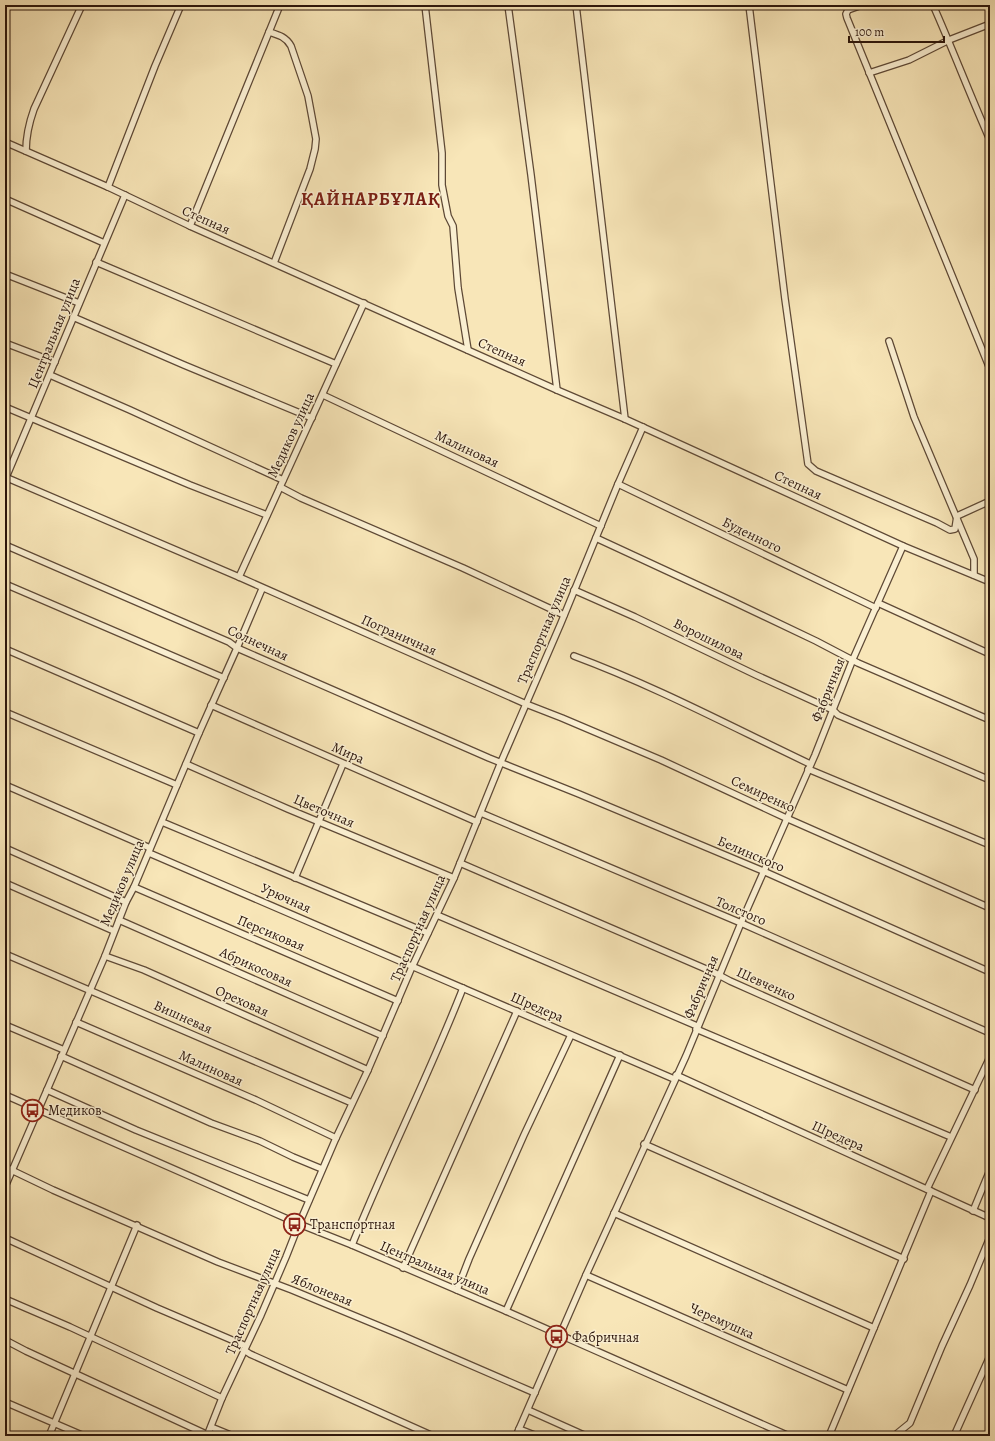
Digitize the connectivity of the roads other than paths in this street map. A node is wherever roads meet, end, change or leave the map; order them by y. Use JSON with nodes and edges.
{"nodes":[{"id":1,"x":82,"y":5,"type":"edge"},
{"id":2,"x":181,"y":5,"type":"edge"},
{"id":3,"x":280,"y":5,"type":"edge"},
{"id":4,"x":425,"y":5,"type":"edge"},
{"id":5,"x":508,"y":5,"type":"edge"},
{"id":6,"x":576,"y":5,"type":"edge"},
{"id":7,"x":749,"y":5,"type":"edge"},
{"id":8,"x":862,"y":5,"type":"edge"},
{"id":9,"x":933,"y":5,"type":"edge"},
{"id":10,"x":990,"y":24,"type":"edge"},
{"id":11,"x":269,"y":32,"type":"junction"},
{"id":12,"x":949,"y":40,"type":"junction"},
{"id":13,"x":869,"y":73,"type":"junction"},
{"id":14,"x":990,"y":140,"type":"edge"},
{"id":15,"x":5,"y":142,"type":"edge"},
{"id":16,"x":26,"y":151,"type":"junction"},
{"id":17,"x":108,"y":187,"type":"junction"},
{"id":18,"x":125,"y":195,"type":"junction"},
{"id":19,"x":5,"y":199,"type":"edge"},
{"id":20,"x":190,"y":226,"type":"junction"},
{"id":21,"x":104,"y":243,"type":"junction"},
{"id":22,"x":96,"y":262,"type":"junction"},
{"id":23,"x":274,"y":263,"type":"junction"},
{"id":24,"x":5,"y":274,"type":"edge"},
{"id":25,"x":79,"y":303,"type":"junction"},
{"id":26,"x":364,"y":303,"type":"junction"},
{"id":27,"x":73,"y":317,"type":"junction"},
{"id":28,"x":889,"y":341,"type":"dead end"},
{"id":29,"x":5,"y":343,"type":"edge"},
{"id":30,"x":468,"y":350,"type":"junction"},
{"id":31,"x":55,"y":362,"type":"junction"},
{"id":32,"x":336,"y":364,"type":"junction"},
{"id":33,"x":990,"y":370,"type":"edge"},
{"id":34,"x":50,"y":375,"type":"junction"},
{"id":35,"x":557,"y":390,"type":"junction"},
{"id":36,"x":322,"y":395,"type":"junction"},
{"id":37,"x":5,"y":407,"type":"edge"},
{"id":38,"x":312,"y":418,"type":"junction"},
{"id":39,"x":32,"y":419,"type":"junction"},
{"id":40,"x":625,"y":419,"type":"junction"},
{"id":41,"x":642,"y":427,"type":"junction"},
{"id":42,"x":5,"y":478,"type":"edge"},
{"id":43,"x":283,"y":480,"type":"junction"},
{"id":44,"x":618,"y":484,"type":"junction"},
{"id":45,"x":280,"y":487,"type":"junction"},
{"id":46,"x":990,"y":501,"type":"edge"},
{"id":47,"x":267,"y":515,"type":"junction"},
{"id":48,"x":957,"y":516,"type":"junction"},
{"id":49,"x":601,"y":526,"type":"junction"},
{"id":50,"x":596,"y":538,"type":"junction"},
{"id":51,"x":5,"y":546,"type":"edge"},
{"id":52,"x":903,"y":546,"type":"junction"},
{"id":53,"x":974,"y":575,"type":"junction"},
{"id":54,"x":239,"y":577,"type":"junction"},
{"id":55,"x":990,"y":582,"type":"edge"},
{"id":56,"x":5,"y":584,"type":"edge"},
{"id":57,"x":262,"y":588,"type":"junction"},
{"id":58,"x":574,"y":590,"type":"junction"},
{"id":59,"x":877,"y":606,"type":"junction"},
{"id":60,"x":564,"y":615,"type":"junction"},
{"id":61,"x":5,"y":648,"type":"edge"},
{"id":62,"x":237,"y":648,"type":"junction"},
{"id":63,"x":990,"y":654,"type":"edge"},
{"id":64,"x":574,"y":656,"type":"dead end"},
{"id":65,"x":853,"y":659,"type":"junction"},
{"id":66,"x":224,"y":678,"type":"junction"},
{"id":67,"x":526,"y":704,"type":"junction"},
{"id":68,"x":211,"y":705,"type":"junction"},
{"id":69,"x":833,"y":710,"type":"junction"},
{"id":70,"x":5,"y":712,"type":"edge"},
{"id":71,"x":990,"y":720,"type":"edge"},
{"id":72,"x":199,"y":733,"type":"junction"},
{"id":73,"x":501,"y":762,"type":"junction"},
{"id":74,"x":186,"y":764,"type":"junction"},
{"id":75,"x":343,"y":764,"type":"junction"},
{"id":76,"x":809,"y":767,"type":"junction"},
{"id":77,"x":990,"y":780,"type":"edge"},
{"id":78,"x":5,"y":785,"type":"edge"},
{"id":79,"x":177,"y":785,"type":"junction"},
{"id":80,"x":480,"y":813,"type":"junction"},
{"id":81,"x":786,"y":818,"type":"junction"},
{"id":82,"x":162,"y":822,"type":"junction"},
{"id":83,"x":319,"y":822,"type":"junction"},
{"id":84,"x":477,"y":822,"type":"junction"},
{"id":85,"x":990,"y":845,"type":"edge"},
{"id":86,"x":5,"y":848,"type":"edge"},
{"id":87,"x":150,"y":850,"type":"junction"},
{"id":88,"x":460,"y":863,"type":"junction"},
{"id":89,"x":763,"y":872,"type":"junction"},
{"id":90,"x":295,"y":878,"type":"junction"},
{"id":91,"x":454,"y":878,"type":"junction"},
{"id":92,"x":5,"y":883,"type":"edge"},
{"id":93,"x":134,"y":887,"type":"junction"},
{"id":94,"x":126,"y":902,"type":"junction"},
{"id":95,"x":990,"y":908,"type":"edge"},
{"id":96,"x":437,"y":914,"type":"junction"},
{"id":97,"x":119,"y":920,"type":"junction"},
{"id":98,"x":740,"y":923,"type":"junction"},
{"id":99,"x":114,"y":931,"type":"junction"},
{"id":100,"x":428,"y":933,"type":"junction"},
{"id":101,"x":5,"y":954,"type":"edge"},
{"id":102,"x":105,"y":956,"type":"junction"},
{"id":103,"x":412,"y":967,"type":"junction"},
{"id":104,"x":990,"y":972,"type":"edge"},
{"id":105,"x":719,"y":975,"type":"junction"},
{"id":106,"x":463,"y":988,"type":"junction"},
{"id":107,"x":90,"y":990,"type":"junction"},
{"id":108,"x":398,"y":1001,"type":"junction"},
{"id":109,"x":517,"y":1012,"type":"junction"},
{"id":110,"x":76,"y":1022,"type":"junction"},
{"id":111,"x":5,"y":1025,"type":"edge"},
{"id":112,"x":697,"y":1028,"type":"junction"},
{"id":113,"x":990,"y":1033,"type":"edge"},
{"id":114,"x":571,"y":1035,"type":"junction"},
{"id":115,"x":383,"y":1036,"type":"junction"},
{"id":116,"x":62,"y":1053,"type":"junction"},
{"id":117,"x":620,"y":1055,"type":"junction"},
{"id":118,"x":990,"y":1057,"type":"edge"},
{"id":119,"x":368,"y":1070,"type":"junction"},
{"id":120,"x":675,"y":1077,"type":"junction"},
{"id":121,"x":47,"y":1090,"type":"junction"},
{"id":122,"x":975,"y":1090,"type":"junction"},
{"id":123,"x":5,"y":1095,"type":"edge"},
{"id":124,"x":352,"y":1103,"type":"junction"},
{"id":125,"x":39,"y":1110,"type":"junction"},
{"id":126,"x":951,"y":1137,"type":"junction"},
{"id":127,"x":336,"y":1138,"type":"junction"},
{"id":128,"x":644,"y":1144,"type":"junction"},
{"id":129,"x":5,"y":1167,"type":"edge"},
{"id":130,"x":322,"y":1169,"type":"junction"},
{"id":131,"x":12,"y":1170,"type":"junction"},
{"id":132,"x":990,"y":1170,"type":"edge"},
{"id":133,"x":5,"y":1187,"type":"edge"},
{"id":134,"x":929,"y":1190,"type":"junction"},
{"id":135,"x":309,"y":1200,"type":"junction"},
{"id":136,"x":973,"y":1211,"type":"junction"},
{"id":137,"x":614,"y":1213,"type":"junction"},
{"id":138,"x":990,"y":1218,"type":"edge"},
{"id":139,"x":299,"y":1224,"type":"junction"},
{"id":140,"x":137,"y":1225,"type":"junction"},
{"id":141,"x":990,"y":1237,"type":"edge"},
{"id":142,"x":5,"y":1238,"type":"edge"},
{"id":143,"x":352,"y":1245,"type":"junction"},
{"id":144,"x":904,"y":1259,"type":"junction"},
{"id":145,"x":404,"y":1268,"type":"junction"},
{"id":146,"x":586,"y":1275,"type":"junction"},
{"id":147,"x":274,"y":1283,"type":"junction"},
{"id":148,"x":111,"y":1286,"type":"junction"},
{"id":149,"x":457,"y":1290,"type":"junction"},
{"id":150,"x":5,"y":1299,"type":"edge"},
{"id":151,"x":506,"y":1311,"type":"junction"},
{"id":152,"x":874,"y":1328,"type":"junction"},
{"id":153,"x":560,"y":1335,"type":"junction"},
{"id":154,"x":90,"y":1337,"type":"junction"},
{"id":155,"x":5,"y":1340,"type":"edge"},
{"id":156,"x":245,"y":1348,"type":"junction"},
{"id":157,"x":990,"y":1356,"type":"edge"},
{"id":158,"x":75,"y":1374,"type":"junction"},
{"id":159,"x":848,"y":1390,"type":"junction"},
{"id":160,"x":535,"y":1393,"type":"junction"},
{"id":161,"x":222,"y":1398,"type":"junction"},
{"id":162,"x":5,"y":1402,"type":"edge"},
{"id":163,"x":528,"y":1410,"type":"junction"},
{"id":164,"x":54,"y":1423,"type":"junction"},
{"id":165,"x":211,"y":1427,"type":"junction"},
{"id":166,"x":519,"y":1429,"type":"junction"},
{"id":167,"x":208,"y":1435,"type":"edge"},
{"id":168,"x":49,"y":1436,"type":"edge"},
{"id":169,"x":84,"y":1436,"type":"edge"},
{"id":170,"x":233,"y":1436,"type":"edge"},
{"id":171,"x":433,"y":1436,"type":"edge"},
{"id":172,"x":516,"y":1436,"type":"edge"},
{"id":173,"x":536,"y":1436,"type":"edge"},
{"id":174,"x":586,"y":1436,"type":"edge"},
{"id":175,"x":789,"y":1436,"type":"edge"},
{"id":176,"x":829,"y":1436,"type":"edge"},
{"id":177,"x":894,"y":1436,"type":"edge"},
{"id":178,"x":954,"y":1436,"type":"edge"}],
"edges":[{"from":1,"to":16,"type":"street"},
{"from":2,"to":17,"type":"street"},
{"from":3,"to":11,"type":"street"},
{"from":4,"to":30,"type":"street"},
{"from":5,"to":35,"type":"street"},
{"from":6,"to":40,"type":"street"},
{"from":7,"to":48,"type":"street"},
{"from":8,"to":13,"type":"street"},
{"from":9,"to":12,"type":"street"},
{"from":10,"to":12,"type":"street"},
{"from":11,"to":20,"type":"street"},
{"from":11,"to":23,"type":"street"},
{"from":12,"to":13,"type":"street"},
{"from":12,"to":14,"type":"street"},
{"from":13,"to":33,"type":"street"},
{"from":15,"to":16,"type":"street","name":"Степная"},
{"from":16,"to":17,"type":"street","name":"Степная"},
{"from":17,"to":18,"type":"street","name":"Степная"},
{"from":18,"to":20,"type":"street","name":"Степная"},
{"from":18,"to":21,"type":"street","name":"Центральная улица"},
{"from":19,"to":21,"type":"street"},
{"from":20,"to":23,"type":"street","name":"Степная"},
{"from":21,"to":22,"type":"street","name":"Центральная улица"},
{"from":22,"to":25,"type":"street","name":"Центральная улица"},
{"from":22,"to":32,"type":"street"},
{"from":23,"to":26,"type":"street","name":"Степная"},
{"from":24,"to":25,"type":"street"},
{"from":25,"to":27,"type":"street","name":"Центральная улица"},
{"from":26,"to":30,"type":"street","name":"Степная"},
{"from":26,"to":32,"type":"street","name":"Медиков улица"},
{"from":27,"to":31,"type":"street","name":"Центральная улица"},
{"from":27,"to":38,"type":"street"},
{"from":28,"to":48,"type":"street"},
{"from":29,"to":31,"type":"street"},
{"from":30,"to":35,"type":"street","name":"Степная"},
{"from":31,"to":34,"type":"street","name":"Центральная улица"},
{"from":32,"to":36,"type":"street","name":"Медиков улица"},
{"from":34,"to":39,"type":"street","name":"Центральная улица"},
{"from":34,"to":43,"type":"street"},
{"from":35,"to":40,"type":"street","name":"Степная"},
{"from":36,"to":38,"type":"street","name":"Медиков улица"},
{"from":36,"to":49,"type":"street","name":"Малиновая"},
{"from":37,"to":39,"type":"street"},
{"from":38,"to":43,"type":"street","name":"Медиков улица"},
{"from":39,"to":42,"type":"street","name":"Центральная улица"},
{"from":39,"to":47,"type":"street"},
{"from":40,"to":41,"type":"street","name":"Степная"},
{"from":41,"to":44,"type":"street","name":"Траспортная улица"},
{"from":41,"to":52,"type":"street","name":"Степная"},
{"from":42,"to":54,"type":"street","name":"Пограничная"},
{"from":43,"to":45,"type":"street","name":"Медиков улица"},
{"from":44,"to":49,"type":"street","name":"Траспортная улица"},
{"from":44,"to":59,"type":"street","name":"Буденного"},
{"from":45,"to":47,"type":"street","name":"Медиков улица"},
{"from":45,"to":60,"type":"street"},
{"from":46,"to":48,"type":"street"},
{"from":47,"to":54,"type":"street","name":"Медиков улица"},
{"from":48,"to":53,"type":"street"},
{"from":49,"to":50,"type":"street","name":"Траспортная улица"},
{"from":50,"to":58,"type":"street","name":"Траспортная улица"},
{"from":50,"to":65,"type":"street"},
{"from":51,"to":62,"type":"street","name":"Солнечная"},
{"from":52,"to":53,"type":"street","name":"Степная"},
{"from":52,"to":59,"type":"street","name":"Фабричная"},
{"from":53,"to":55,"type":"street","name":"Степная"},
{"from":54,"to":57,"type":"street","name":"Пограничная"},
{"from":56,"to":66,"type":"street"},
{"from":57,"to":62,"type":"street","name":"Медиков улица"},
{"from":57,"to":67,"type":"street","name":"Пограничная"},
{"from":58,"to":60,"type":"street","name":"Траспортная улица"},
{"from":58,"to":69,"type":"street","name":"Ворошилова"},
{"from":59,"to":63,"type":"street","name":"Буденного"},
{"from":59,"to":65,"type":"street","name":"Фабричная"},
{"from":60,"to":67,"type":"street","name":"Траспортная улица"},
{"from":61,"to":72,"type":"street"},
{"from":62,"to":66,"type":"street","name":"Медиков улица"},
{"from":62,"to":73,"type":"street","name":"Солнечная"},
{"from":64,"to":76,"type":"street"},
{"from":65,"to":69,"type":"street","name":"Фабричная"},
{"from":65,"to":71,"type":"street"},
{"from":66,"to":68,"type":"street","name":"Медиков улица"},
{"from":67,"to":73,"type":"street","name":"Траспортная улица"},
{"from":67,"to":81,"type":"street","name":"Семиренко"},
{"from":68,"to":72,"type":"street","name":"Медиков улица"},
{"from":68,"to":75,"type":"street","name":"Мира"},
{"from":69,"to":76,"type":"street","name":"Фабричная"},
{"from":69,"to":77,"type":"street","name":"Ворошилова"},
{"from":70,"to":79,"type":"street"},
{"from":72,"to":74,"type":"street","name":"Медиков улица"},
{"from":73,"to":80,"type":"street","name":"Траспортная улица"},
{"from":73,"to":89,"type":"street","name":"Белинского"},
{"from":74,"to":79,"type":"street","name":"Медиков улица"},
{"from":74,"to":83,"type":"street","name":"Цветочная"},
{"from":75,"to":83,"type":"street"},
{"from":75,"to":84,"type":"street","name":"Мира"},
{"from":76,"to":81,"type":"street","name":"Фабричная"},
{"from":76,"to":85,"type":"street"},
{"from":78,"to":87,"type":"street","name":"Урючная"},
{"from":79,"to":82,"type":"street","name":"Медиков улица"},
{"from":80,"to":84,"type":"street","name":"Траспортная улица"},
{"from":80,"to":98,"type":"street","name":"Толстого"},
{"from":81,"to":89,"type":"street","name":"Фабричная"},
{"from":81,"to":95,"type":"street","name":"Семиренко"},
{"from":82,"to":87,"type":"street","name":"Медиков улица"},
{"from":82,"to":90,"type":"street"},
{"from":83,"to":90,"type":"street"},
{"from":83,"to":91,"type":"street","name":"Цветочная"},
{"from":84,"to":88,"type":"street","name":"Траспортная улица"},
{"from":86,"to":94,"type":"street"},
{"from":87,"to":93,"type":"street","name":"Медиков улица"},
{"from":87,"to":103,"type":"street","name":"Урючная"},
{"from":88,"to":91,"type":"street","name":"Траспортная улица"},
{"from":88,"to":105,"type":"street","name":"Шевченко"},
{"from":89,"to":98,"type":"street","name":"Фабричная"},
{"from":89,"to":104,"type":"street","name":"Белинского"},
{"from":90,"to":100,"type":"street"},
{"from":91,"to":96,"type":"street","name":"Траспортная улица"},
{"from":92,"to":99,"type":"street"},
{"from":93,"to":94,"type":"street","name":"Медиков улица"},
{"from":93,"to":108,"type":"street","name":"Персиковая"},
{"from":94,"to":97,"type":"street","name":"Медиков улица"},
{"from":96,"to":100,"type":"street","name":"Траспортная улица"},
{"from":96,"to":112,"type":"street"},
{"from":97,"to":99,"type":"street","name":"Медиков улица"},
{"from":97,"to":115,"type":"street","name":"Абрикосовая"},
{"from":98,"to":105,"type":"street","name":"Фабричная"},
{"from":98,"to":113,"type":"street","name":"Толстого"},
{"from":99,"to":102,"type":"street","name":"Медиков улица"},
{"from":100,"to":103,"type":"street","name":"Траспортная улица"},
{"from":101,"to":107,"type":"street","name":"Вишневая"},
{"from":102,"to":107,"type":"street","name":"Медиков улица"},
{"from":102,"to":119,"type":"street","name":"Ореховая"},
{"from":103,"to":106,"type":"street","name":"Шредера"},
{"from":103,"to":108,"type":"street","name":"Траспортная улица"},
{"from":105,"to":112,"type":"street","name":"Фабричная"},
{"from":105,"to":122,"type":"street","name":"Шевченко"},
{"from":106,"to":109,"type":"street","name":"Шредера"},
{"from":106,"to":143,"type":"street"},
{"from":107,"to":110,"type":"street","name":"Медиков улица"},
{"from":107,"to":124,"type":"street","name":"Вишневая"},
{"from":108,"to":115,"type":"street","name":"Траспортная улица"},
{"from":109,"to":114,"type":"street","name":"Шредера"},
{"from":109,"to":145,"type":"street"},
{"from":110,"to":116,"type":"street","name":"Медиков улица"},
{"from":110,"to":127,"type":"street","name":"Малиновая"},
{"from":111,"to":116,"type":"street"},
{"from":112,"to":120,"type":"street","name":"Фабричная"},
{"from":112,"to":126,"type":"street"},
{"from":114,"to":117,"type":"street","name":"Шредера"},
{"from":114,"to":149,"type":"street"},
{"from":115,"to":119,"type":"street","name":"Траспортная улица"},
{"from":116,"to":121,"type":"street","name":"Медиков улица"},
{"from":116,"to":130,"type":"street"},
{"from":117,"to":120,"type":"street","name":"Шредера"},
{"from":117,"to":151,"type":"street"},
{"from":118,"to":122,"type":"street"},
{"from":119,"to":124,"type":"street","name":"Траспортная улица"},
{"from":120,"to":128,"type":"street","name":"Фабричная"},
{"from":120,"to":134,"type":"street","name":"Шредера"},
{"from":121,"to":125,"type":"street","name":"Медиков улица"},
{"from":121,"to":135,"type":"street"},
{"from":122,"to":126,"type":"street"},
{"from":123,"to":125,"type":"street","name":"Центральная улица"},
{"from":124,"to":127,"type":"street","name":"Траспортная улица"},
{"from":125,"to":131,"type":"street","name":"Медиков улица"},
{"from":125,"to":139,"type":"street","name":"Центральная улица"},
{"from":126,"to":134,"type":"street"},
{"from":127,"to":130,"type":"street","name":"Траспортная улица"},
{"from":128,"to":137,"type":"street","name":"Фабричная"},
{"from":128,"to":144,"type":"street"},
{"from":129,"to":131,"type":"street","name":"Яблоневая"},
{"from":130,"to":135,"type":"street","name":"Траспортная улица"},
{"from":131,"to":133,"type":"street","name":"Медиков улица"},
{"from":131,"to":140,"type":"street","name":"Яблоневая"},
{"from":132,"to":136,"type":"street"},
{"from":134,"to":136,"type":"street","name":"Шредера"},
{"from":134,"to":144,"type":"street"},
{"from":135,"to":139,"type":"street","name":"Траспортная улица"},
{"from":136,"to":138,"type":"street","name":"Шредера"},
{"from":137,"to":146,"type":"street","name":"Фабричная"},
{"from":137,"to":152,"type":"street"},
{"from":139,"to":143,"type":"street","name":"Центральная улица"},
{"from":139,"to":147,"type":"street","name":"Траспортная улица"},
{"from":140,"to":147,"type":"street","name":"Яблоневая"},
{"from":140,"to":148,"type":"street"},
{"from":141,"to":177,"type":"street"},
{"from":142,"to":148,"type":"street"},
{"from":143,"to":145,"type":"street","name":"Центральная улица"},
{"from":144,"to":152,"type":"street"},
{"from":145,"to":149,"type":"street","name":"Центральная улица"},
{"from":146,"to":153,"type":"street","name":"Фабричная"},
{"from":146,"to":159,"type":"street","name":"Черемушка"},
{"from":147,"to":156,"type":"street","name":"Траспортная улица"},
{"from":147,"to":160,"type":"street","name":"Яблоневая"},
{"from":148,"to":154,"type":"street"},
{"from":148,"to":156,"type":"street"},
{"from":149,"to":151,"type":"street","name":"Центральная улица"},
{"from":150,"to":154,"type":"street"},
{"from":151,"to":153,"type":"street","name":"Центральная улица"},
{"from":152,"to":159,"type":"street"},
{"from":153,"to":160,"type":"street","name":"Фабричная"},
{"from":153,"to":175,"type":"street","name":"Центральная улица"},
{"from":154,"to":158,"type":"street"},
{"from":154,"to":161,"type":"street"},
{"from":155,"to":158,"type":"street"},
{"from":156,"to":161,"type":"street","name":"Траспортная улица"},
{"from":156,"to":171,"type":"street"},
{"from":157,"to":178,"type":"street"},
{"from":158,"to":164,"type":"street"},
{"from":158,"to":167,"type":"street"},
{"from":159,"to":176,"type":"street"},
{"from":160,"to":163,"type":"street","name":"Фабричная"},
{"from":161,"to":165,"type":"street","name":"Траспортная улица"},
{"from":162,"to":164,"type":"street"},
{"from":163,"to":166,"type":"street","name":"Фабричная"},
{"from":163,"to":174,"type":"street"},
{"from":164,"to":168,"type":"street"},
{"from":164,"to":169,"type":"street"},
{"from":165,"to":167,"type":"street","name":"Траспортная улица"},
{"from":165,"to":170,"type":"street"},
{"from":166,"to":172,"type":"street","name":"Фабричная"},
{"from":166,"to":173,"type":"street"}]}
